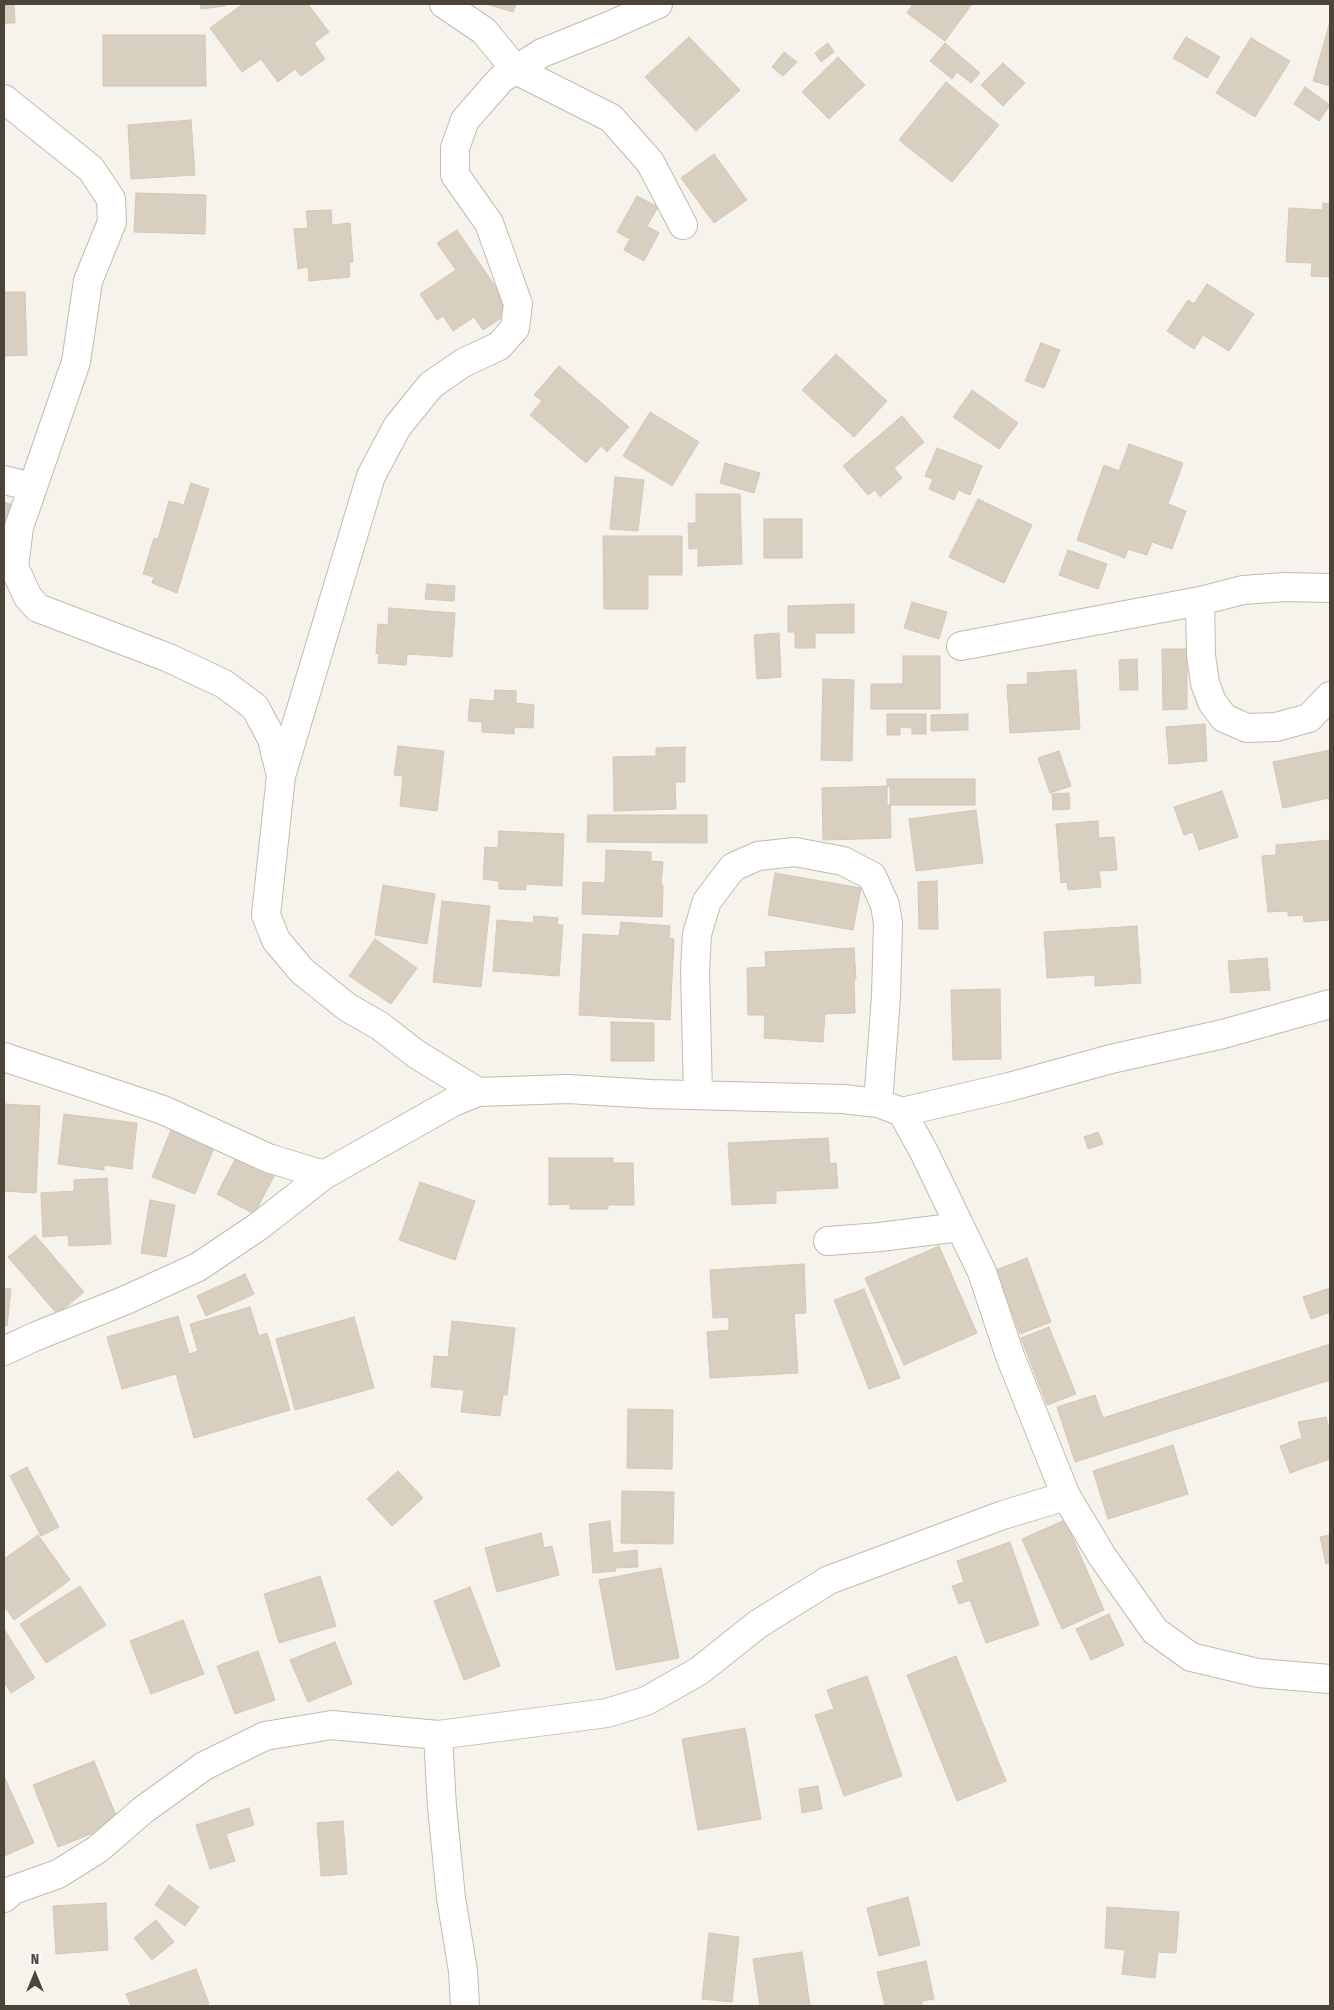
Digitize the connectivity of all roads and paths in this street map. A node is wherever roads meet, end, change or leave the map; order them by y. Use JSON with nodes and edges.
{"nodes":[{"id":1,"x":444,"y":4,"type":"edge"},
{"id":2,"x":658,"y":4,"type":"edge"},
{"id":3,"x":516,"y":70,"type":"junction"},
{"id":4,"x":4,"y":99,"type":"edge"},
{"id":5,"x":683,"y":225,"type":"dead end"},
{"id":6,"x":4,"y":480,"type":"edge"},
{"id":7,"x":33,"y":488,"type":"junction"},
{"id":8,"x":1330,"y":588,"type":"edge"},
{"id":9,"x":1200,"y":601,"type":"junction"},
{"id":10,"x":961,"y":646,"type":"dead end"},
{"id":11,"x":1330,"y":696,"type":"edge"},
{"id":12,"x":1320,"y":720,"type":"edge"},
{"id":13,"x":282,"y":776,"type":"junction"},
{"id":14,"x":1330,"y":1004,"type":"edge"},
{"id":15,"x":4,"y":1057,"type":"edge"},
{"id":16,"x":478,"y":1092,"type":"junction"},
{"id":17,"x":698,"y":1094,"type":"junction"},
{"id":18,"x":890,"y":1108,"type":"junction"},
{"id":19,"x":324,"y":1175,"type":"junction"},
{"id":20,"x":959,"y":1227,"type":"junction"},
{"id":21,"x":828,"y":1241,"type":"dead end"},
{"id":22,"x":4,"y":1351,"type":"edge"},
{"id":23,"x":1066,"y":1496,"type":"junction"},
{"id":24,"x":1330,"y":1679,"type":"edge"},
{"id":25,"x":438,"y":1734,"type":"junction"},
{"id":26,"x":4,"y":1898,"type":"edge"},
{"id":27,"x":465,"y":2006,"type":"edge"}],
"edges":[{"from":1,"to":3,"type":"street"},
{"from":2,"to":3,"type":"street"},
{"from":3,"to":5,"type":"street"},
{"from":3,"to":13,"type":"street"},
{"from":4,"to":7,"type":"street"},
{"from":6,"to":7,"type":"street"},
{"from":7,"to":13,"type":"street"},
{"from":8,"to":9,"type":"street"},
{"from":9,"to":10,"type":"street"},
{"from":9,"to":12,"type":"street"},
{"from":11,"to":12,"type":"street"},
{"from":13,"to":16,"type":"street"},
{"from":14,"to":18,"type":"street"},
{"from":15,"to":19,"type":"street"},
{"from":16,"to":17,"type":"street"},
{"from":16,"to":19,"type":"street"},
{"from":17,"to":18,"type":"street"},
{"from":17,"to":18,"type":"street"},
{"from":18,"to":20,"type":"street"},
{"from":19,"to":22,"type":"street"},
{"from":20,"to":21,"type":"street"},
{"from":20,"to":23,"type":"street"},
{"from":23,"to":24,"type":"street"},
{"from":23,"to":25,"type":"street"},
{"from":25,"to":26,"type":"street"},
{"from":25,"to":27,"type":"street"}]}
